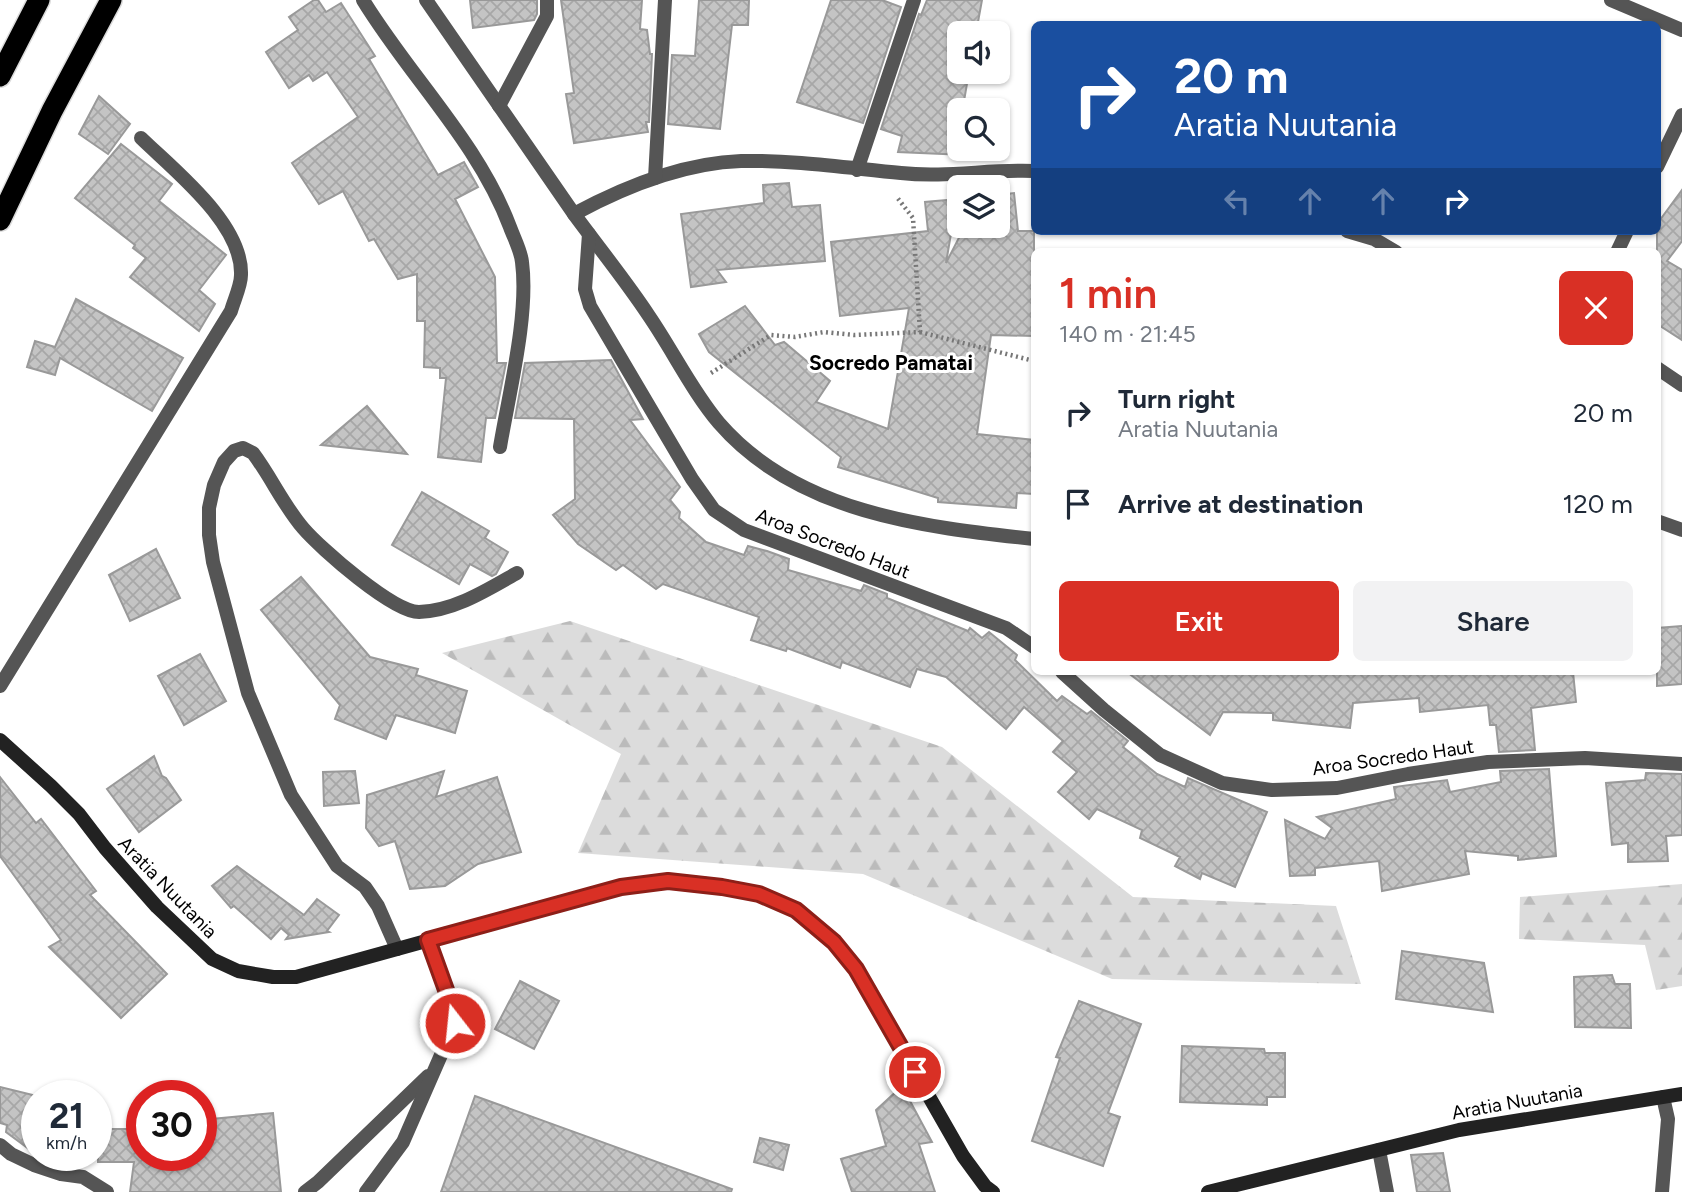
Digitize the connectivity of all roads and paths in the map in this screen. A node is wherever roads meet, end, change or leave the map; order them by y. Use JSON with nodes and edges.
{"nodes":[{"id":1,"x":39,"y":0,"type":"edge"},
{"id":2,"x":111,"y":0,"type":"edge"},
{"id":3,"x":363,"y":0,"type":"edge"},
{"id":4,"x":426,"y":0,"type":"edge"},
{"id":5,"x":548,"y":0,"type":"edge"},
{"id":6,"x":665,"y":0,"type":"edge"},
{"id":7,"x":914,"y":0,"type":"edge"},
{"id":8,"x":1611,"y":0,"type":"edge"},
{"id":9,"x":1661,"y":21,"type":"edge"},
{"id":10,"x":1661,"y":21,"type":"edge"},
{"id":11,"x":1682,"y":30,"type":"edge"},
{"id":12,"x":0,"y":76,"type":"edge"},
{"id":13,"x":499,"y":106,"type":"junction"},
{"id":14,"x":1682,"y":115,"type":"edge"},
{"id":15,"x":141,"y":138,"type":"dead end"},
{"id":16,"x":1661,"y":159,"type":"edge"},
{"id":17,"x":857,"y":170,"type":"junction"},
{"id":18,"x":875,"y":170,"type":"junction"},
{"id":19,"x":1031,"y":171,"type":"edge"},
{"id":20,"x":655,"y":178,"type":"junction"},
{"id":21,"x":574,"y":214,"type":"junction"},
{"id":22,"x":0,"y":220,"type":"edge"},
{"id":23,"x":589,"y":234,"type":"junction"},
{"id":24,"x":1360,"y":235,"type":"edge"},
{"id":25,"x":1389,"y":248,"type":"edge"},
{"id":26,"x":920,"y":332,"type":"junction"},
{"id":27,"x":1031,"y":360,"type":"edge"},
{"id":28,"x":1661,"y":371,"type":"edge"},
{"id":29,"x":693,"y":385,"type":"junction"},
{"id":30,"x":1682,"y":385,"type":"edge"},
{"id":31,"x":500,"y":447,"type":"dead end"},
{"id":32,"x":1661,"y":522,"type":"edge"},
{"id":33,"x":1682,"y":530,"type":"edge"},
{"id":34,"x":1031,"y":539,"type":"edge"},
{"id":35,"x":517,"y":573,"type":"dead end"},
{"id":36,"x":1031,"y":645,"type":"edge"},
{"id":37,"x":1065,"y":675,"type":"edge"},
{"id":38,"x":0,"y":686,"type":"edge"},
{"id":39,"x":0,"y":740,"type":"edge"},
{"id":40,"x":1682,"y":764,"type":"edge"},
{"id":41,"x":428,"y":940,"type":"junction"},
{"id":42,"x":397,"y":949,"type":"junction"},
{"id":43,"x":432,"y":1072,"type":"junction"},
{"id":44,"x":1682,"y":1094,"type":"edge"},
{"id":45,"x":1663,"y":1097,"type":"junction"},
{"id":46,"x":0,"y":1146,"type":"edge"},
{"id":47,"x":1380,"y":1150,"type":"junction"},
{"id":48,"x":107,"y":1192,"type":"edge"},
{"id":49,"x":305,"y":1192,"type":"edge"},
{"id":50,"x":366,"y":1192,"type":"edge"},
{"id":51,"x":993,"y":1192,"type":"edge"},
{"id":52,"x":1208,"y":1192,"type":"edge"},
{"id":53,"x":1387,"y":1192,"type":"edge"},
{"id":54,"x":1662,"y":1192,"type":"edge"}],
"edges":[{"from":1,"to":12,"type":"highway"},
{"from":2,"to":22,"type":"highway"},
{"from":3,"to":31,"type":"street"},
{"from":4,"to":13,"type":"street"},
{"from":5,"to":13,"type":"street"},
{"from":6,"to":20,"type":"street"},
{"from":7,"to":17,"type":"street"},
{"from":8,"to":9,"type":"street"},
{"from":10,"to":11,"type":"street"},
{"from":13,"to":21,"type":"street"},
{"from":14,"to":16,"type":"street"},
{"from":15,"to":38,"type":"street"},
{"from":17,"to":18,"type":"street"},
{"from":17,"to":20,"type":"street"},
{"from":18,"to":19,"type":"street"},
{"from":18,"to":26,"type":"path"},
{"from":20,"to":21,"type":"street"},
{"from":21,"to":23,"type":"street"},
{"from":23,"to":29,"type":"street"},
{"from":23,"to":36,"type":"street","name":"Aroa Socredo Haut"},
{"from":24,"to":25,"type":"street"},
{"from":26,"to":27,"type":"path"},
{"from":26,"to":29,"type":"path"},
{"from":28,"to":30,"type":"street"},
{"from":29,"to":34,"type":"street"},
{"from":32,"to":33,"type":"street"},
{"from":35,"to":42,"type":"street"},
{"from":37,"to":40,"type":"street","name":"Aroa Socredo Haut"},
{"from":39,"to":42,"type":"street","name":"Aratia Nuutania"},
{"from":41,"to":42,"type":"street","name":"Aratia Nuutania"},
{"from":41,"to":43,"type":"street"},
{"from":41,"to":51,"type":"street","name":"Aratia Nuutania"},
{"from":43,"to":49,"type":"street"},
{"from":43,"to":50,"type":"street"},
{"from":44,"to":45,"type":"street","name":"Aratia Nuutania"},
{"from":45,"to":47,"type":"street","name":"Aratia Nuutania"},
{"from":45,"to":54,"type":"street"},
{"from":46,"to":48,"type":"street"},
{"from":47,"to":52,"type":"street","name":"Aratia Nuutania"},
{"from":47,"to":53,"type":"street"}]}
